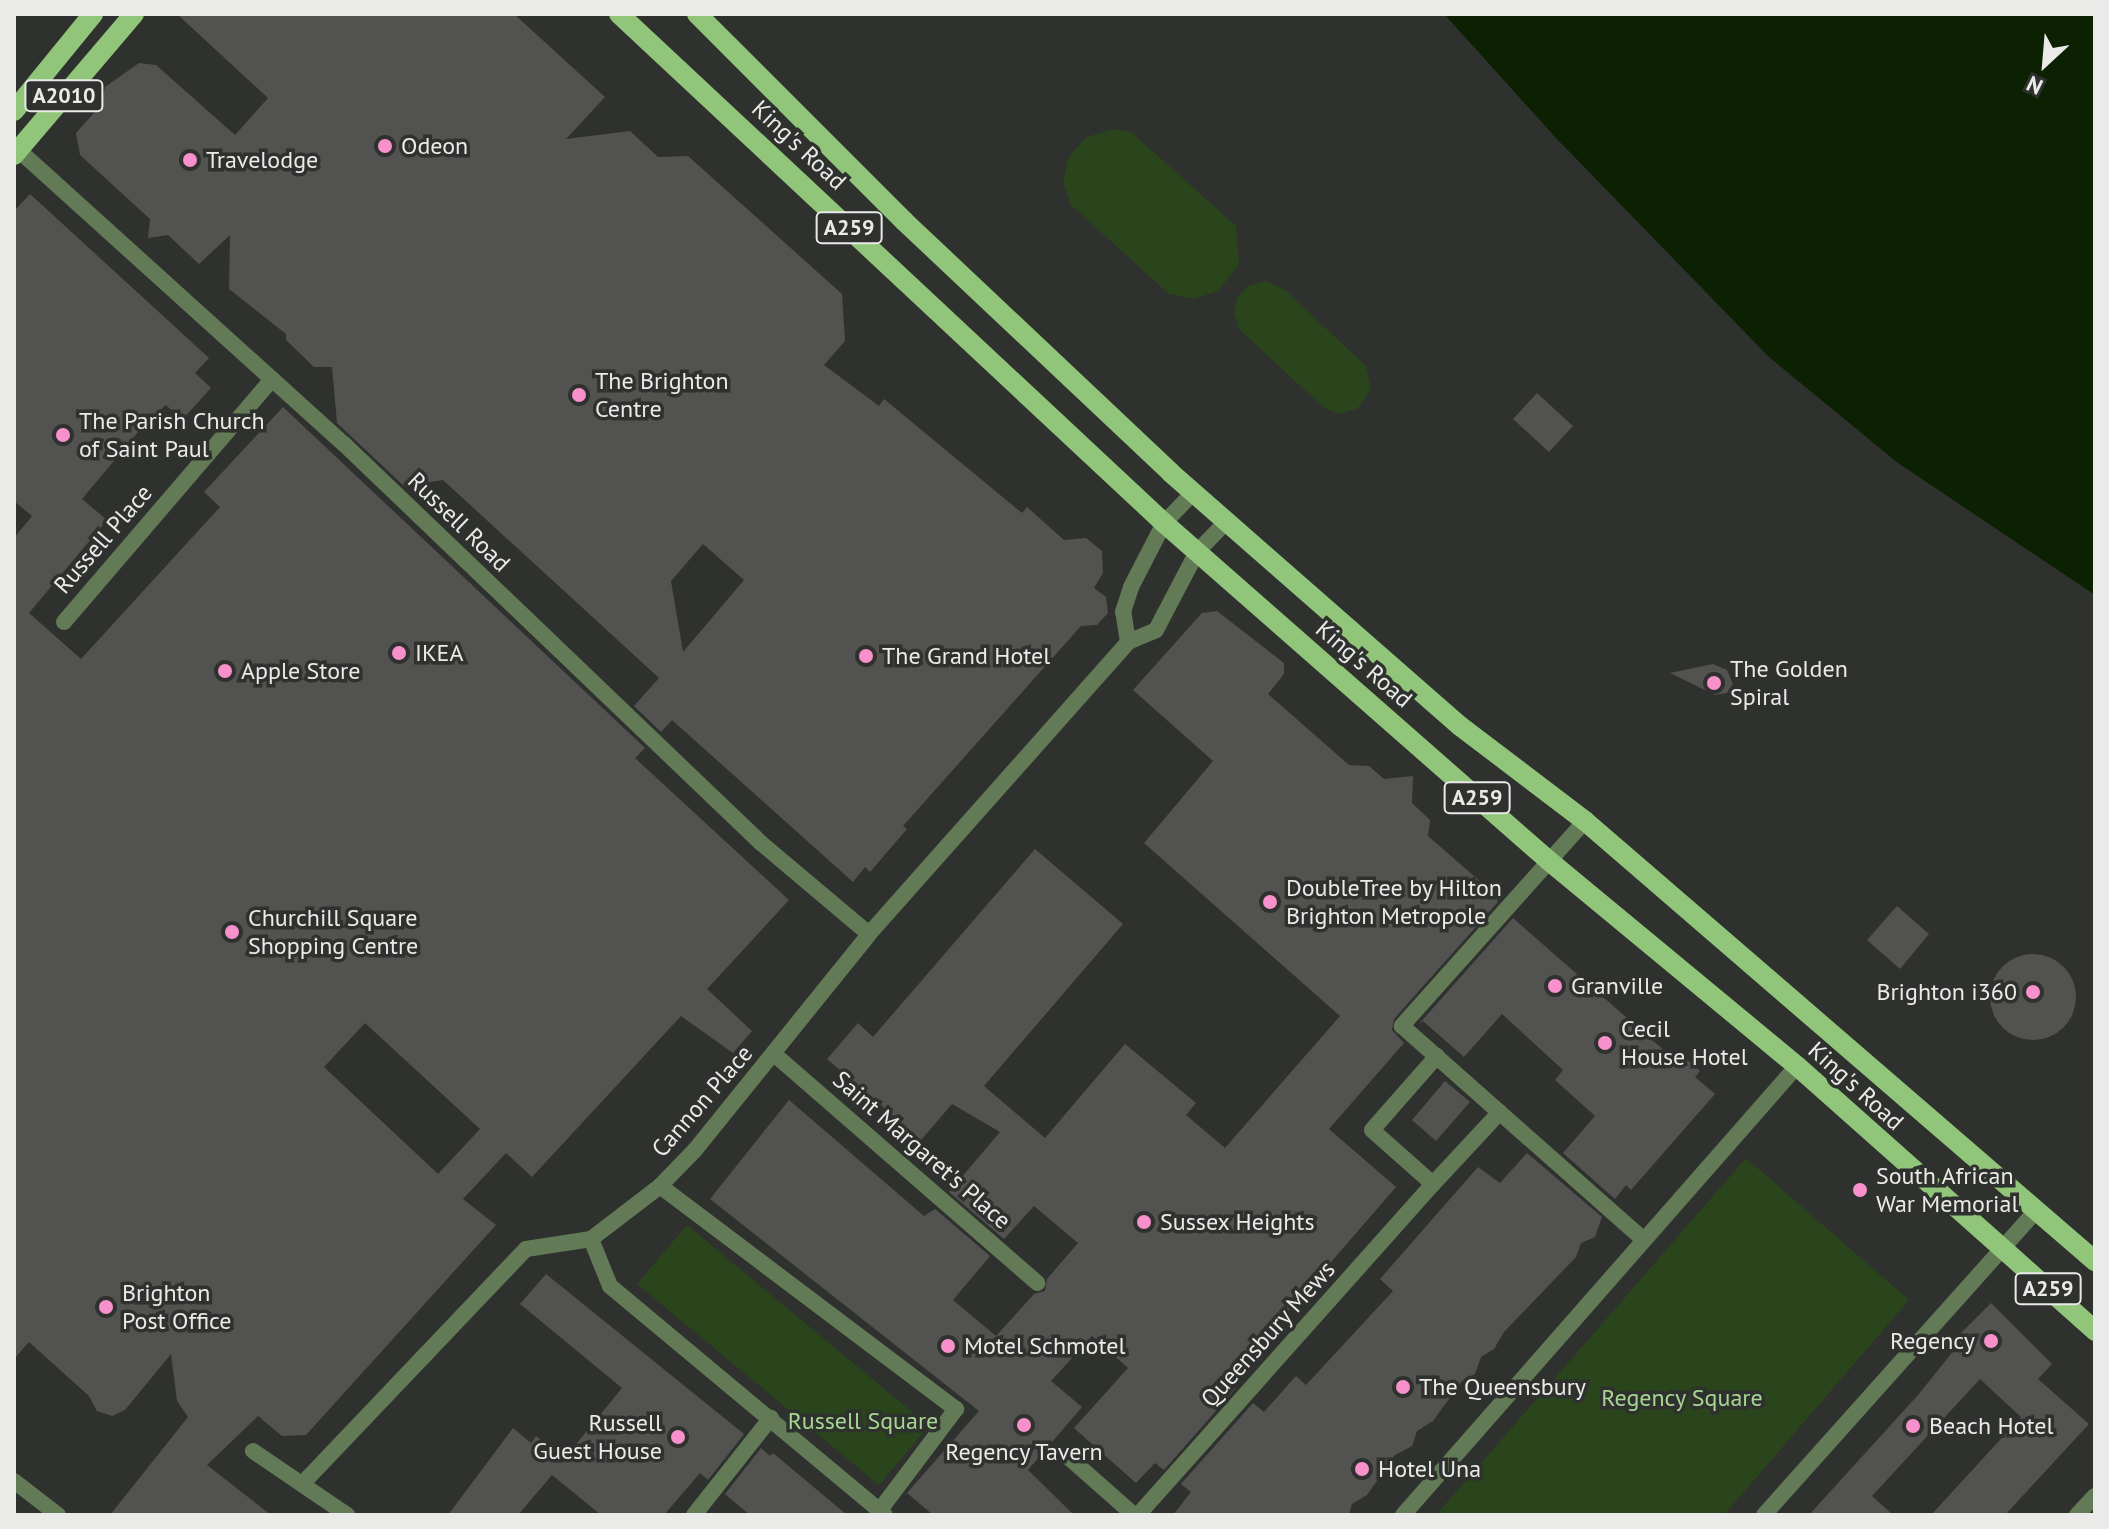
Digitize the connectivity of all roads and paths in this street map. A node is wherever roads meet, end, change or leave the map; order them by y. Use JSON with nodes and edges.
{"nodes":[{"id":1,"x":134,"y":14,"type":"edge"},
{"id":2,"x":619,"y":14,"type":"edge"},
{"id":3,"x":697,"y":14,"type":"edge"},
{"id":4,"x":90,"y":18,"type":"edge"},
{"id":5,"x":110,"y":42,"type":"junction"},
{"id":6,"x":14,"y":111,"type":"edge"},
{"id":7,"x":16,"y":150,"type":"edge"},
{"id":8,"x":272,"y":379,"type":"junction"},
{"id":9,"x":1193,"y":493,"type":"junction"},
{"id":10,"x":1226,"y":522,"type":"junction"},
{"id":11,"x":1164,"y":523,"type":"junction"},
{"id":12,"x":1197,"y":552,"type":"junction"},
{"id":13,"x":64,"y":622,"type":"dead end"},
{"id":14,"x":1128,"y":642,"type":"junction"},
{"id":15,"x":1585,"y":821,"type":"junction"},
{"id":16,"x":1548,"y":860,"type":"junction"},
{"id":17,"x":869,"y":934,"type":"junction"},
{"id":18,"x":774,"y":1054,"type":"junction"},
{"id":19,"x":1437,"y":1056,"type":"junction"},
{"id":20,"x":1797,"y":1066,"type":"junction"},
{"id":21,"x":1500,"y":1112,"type":"junction"},
{"id":22,"x":1433,"y":1184,"type":"junction"},
{"id":23,"x":660,"y":1186,"type":"junction"},
{"id":24,"x":2034,"y":1213,"type":"junction"},
{"id":25,"x":591,"y":1239,"type":"junction"},
{"id":26,"x":1644,"y":1240,"type":"junction"},
{"id":27,"x":2001,"y":1248,"type":"junction"},
{"id":28,"x":2095,"y":1261,"type":"edge"},
{"id":29,"x":1037,"y":1283,"type":"dead end"},
{"id":30,"x":2095,"y":1331,"type":"edge"},
{"id":31,"x":771,"y":1418,"type":"junction"},
{"id":32,"x":253,"y":1451,"type":"dead end"},
{"id":33,"x":1066,"y":1455,"type":"dead end"},
{"id":34,"x":14,"y":1481,"type":"edge"},
{"id":35,"x":305,"y":1481,"type":"junction"},
{"id":36,"x":2095,"y":1496,"type":"edge"},
{"id":37,"x":882,"y":1512,"type":"edge"},
{"id":38,"x":58,"y":1515,"type":"edge"},
{"id":39,"x":347,"y":1515,"type":"edge"},
{"id":40,"x":694,"y":1515,"type":"edge"},
{"id":41,"x":1136,"y":1515,"type":"edge"},
{"id":42,"x":1403,"y":1515,"type":"edge"},
{"id":43,"x":1764,"y":1515,"type":"edge"},
{"id":44,"x":2077,"y":1515,"type":"edge"}],
"edges":[{"from":1,"to":5,"type":"main road","number":"A2010"},
{"from":2,"to":11,"type":"main road","name":"King's Road","number":"A259"},
{"from":3,"to":9,"type":"main road","name":"King's Road","number":"A259"},
{"from":4,"to":5,"type":"main road"},
{"from":4,"to":6,"type":"main road","number":"A2010"},
{"from":5,"to":7,"type":"main road","number":"A2010"},
{"from":7,"to":8,"type":"street","name":"Russell Road"},
{"from":8,"to":13,"type":"street","name":"Russell Place"},
{"from":8,"to":17,"type":"street","name":"Russell Road"},
{"from":9,"to":10,"type":"main road","name":"King's Road","number":"A259"},
{"from":9,"to":11,"type":"street"},
{"from":10,"to":12,"type":"street","name":"Cannon Place"},
{"from":10,"to":15,"type":"main road","name":"King's Road","number":"A259"},
{"from":11,"to":12,"type":"main road","name":"King's Road","number":"A259"},
{"from":11,"to":14,"type":"street"},
{"from":12,"to":14,"type":"street","name":"Cannon Place"},
{"from":12,"to":16,"type":"main road","name":"King's Road","number":"A259"},
{"from":14,"to":17,"type":"street","name":"Cannon Place"},
{"from":15,"to":16,"type":"street"},
{"from":15,"to":24,"type":"main road","name":"King's Road","number":"A259"},
{"from":16,"to":19,"type":"street"},
{"from":16,"to":20,"type":"main road","name":"King's Road","number":"A259"},
{"from":17,"to":18,"type":"street","name":"Cannon Place"},
{"from":18,"to":23,"type":"street","name":"Cannon Place"},
{"from":18,"to":29,"type":"street","name":"Saint Margaret's Place"},
{"from":19,"to":21,"type":"street"},
{"from":19,"to":22,"type":"street"},
{"from":20,"to":26,"type":"street"},
{"from":20,"to":27,"type":"main road","name":"King's Road","number":"A259"},
{"from":21,"to":22,"type":"street","name":"Queensbury Mews"},
{"from":21,"to":26,"type":"street"},
{"from":22,"to":41,"type":"street","name":"Queensbury Mews"},
{"from":23,"to":25,"type":"street","name":"Cannon Place"},
{"from":23,"to":37,"type":"street"},
{"from":24,"to":27,"type":"street"},
{"from":24,"to":28,"type":"main road","name":"King's Road","number":"A259"},
{"from":25,"to":31,"type":"street"},
{"from":25,"to":35,"type":"street","name":"Cannon Place"},
{"from":26,"to":42,"type":"street"},
{"from":27,"to":30,"type":"main road","name":"King's Road","number":"A259"},
{"from":27,"to":43,"type":"street"},
{"from":31,"to":37,"type":"street"},
{"from":31,"to":40,"type":"street"},
{"from":32,"to":35,"type":"street"},
{"from":33,"to":41,"type":"street"},
{"from":34,"to":38,"type":"street"},
{"from":35,"to":39,"type":"street"},
{"from":36,"to":44,"type":"street"}]}
